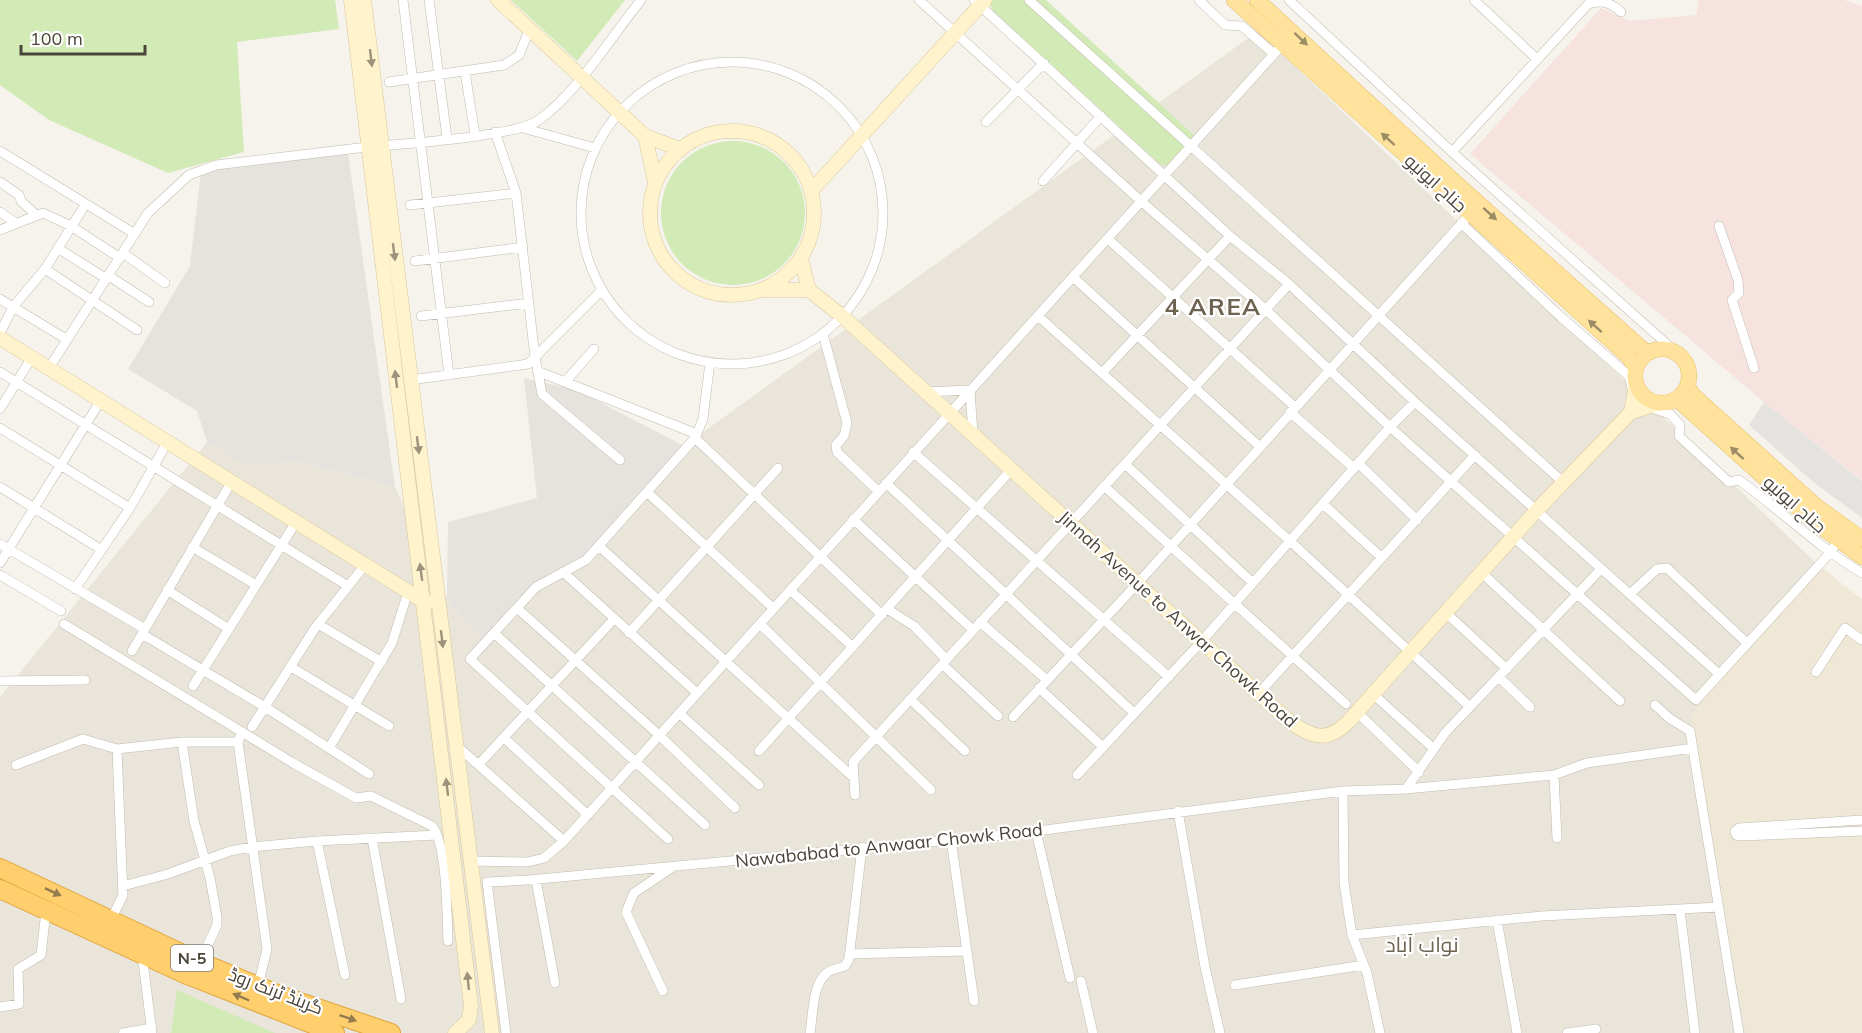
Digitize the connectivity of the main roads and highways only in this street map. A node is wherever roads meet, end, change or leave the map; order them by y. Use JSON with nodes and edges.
{"nodes":[{"id":1,"x":1234,"y":0,"type":"edge"},
{"id":2,"x":1257,"y":0,"type":"edge"},
{"id":3,"x":1647,"y":353,"type":"junction"},
{"id":4,"x":1636,"y":368,"type":"junction"},
{"id":5,"x":1687,"y":386,"type":"junction"},
{"id":6,"x":1677,"y":399,"type":"junction"},
{"id":7,"x":1862,"y":539,"type":"edge"},
{"id":8,"x":1862,"y":557,"type":"edge"},
{"id":9,"x":0,"y":868,"type":"edge"},
{"id":10,"x":0,"y":890,"type":"edge"},
{"id":11,"x":278,"y":1003,"type":"junction"},
{"id":12,"x":334,"y":1033,"type":"edge"},
{"id":13,"x":391,"y":1033,"type":"edge"}],
"edges":[{"from":4,"to":1,"type":"main road","name":"جناح ایونیو","one_way":true},
{"from":2,"to":3,"type":"main road","name":"جناح ایونیو","one_way":true},
{"from":3,"to":4,"type":"main road"},
{"from":3,"to":5,"type":"main road"},
{"from":4,"to":6,"type":"main road"},
{"from":5,"to":6,"type":"main road"},
{"from":5,"to":7,"type":"main road","name":"جناح ایونیو"},
{"from":8,"to":6,"type":"main road","name":"جناح ایونیو","one_way":true},
{"from":9,"to":11,"type":"highway","name":"گرینڈ ٹرنک روڈ","number":"N-5","one_way":true},
{"from":11,"to":10,"type":"highway","name":"گرینڈ ٹرنک روڈ","number":"N-5","one_way":true},
{"from":11,"to":12,"type":"highway","name":"گرینڈ ٹرنک روڈ","number":"N-5"},
{"from":11,"to":13,"type":"highway","name":"گرینڈ ٹرنک روڈ","number":"N-5","one_way":true}]}
